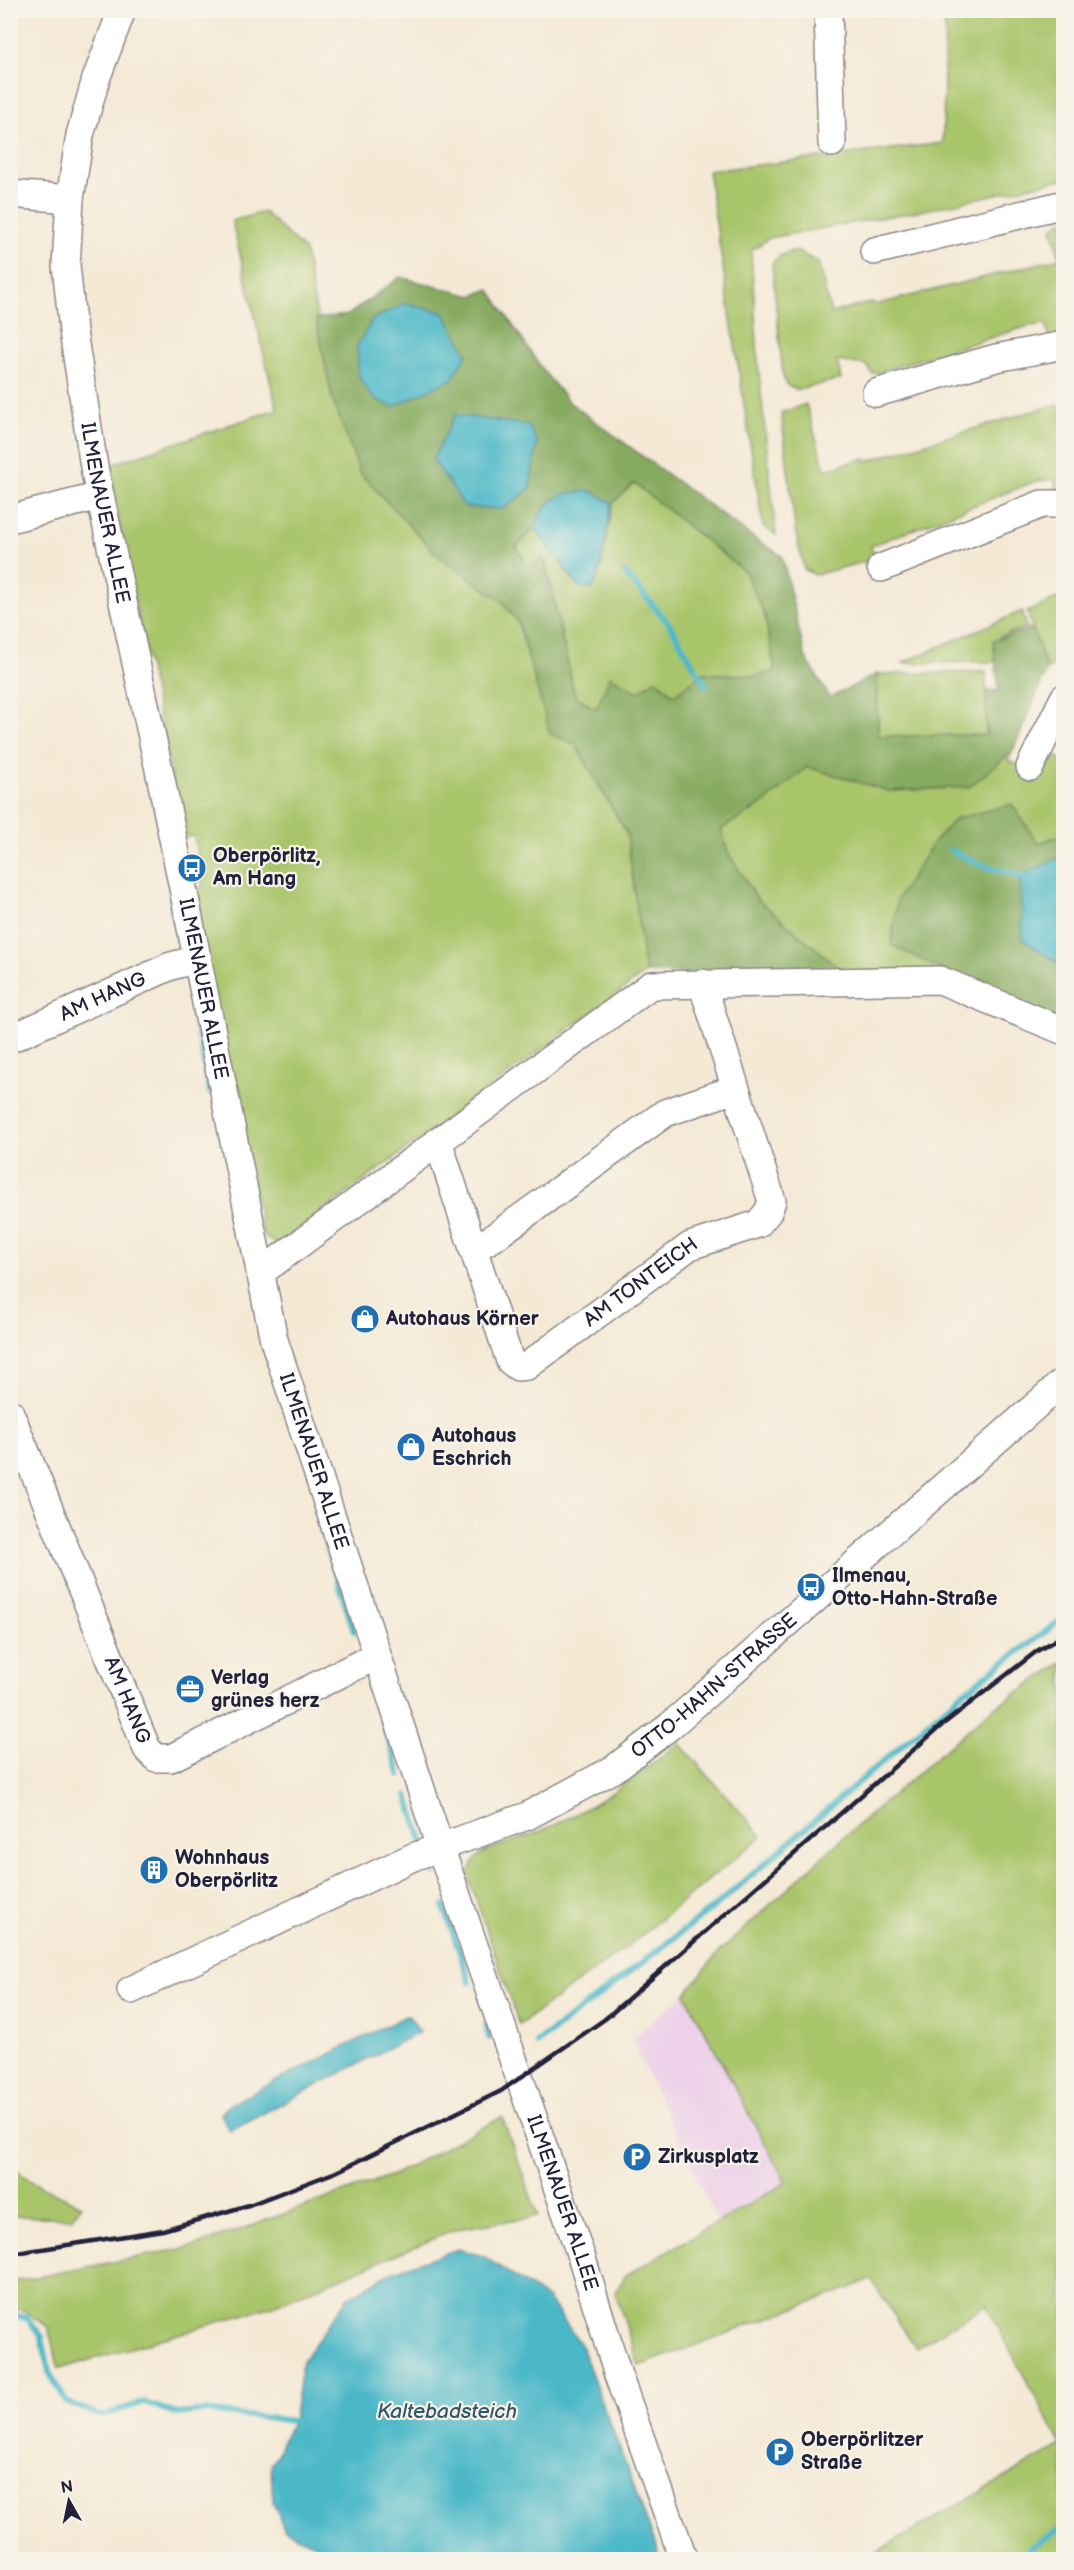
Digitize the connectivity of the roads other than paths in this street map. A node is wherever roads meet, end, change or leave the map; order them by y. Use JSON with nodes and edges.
{"nodes":[{"id":1,"x":122,"y":10,"type":"edge"},
{"id":2,"x":828,"y":10,"type":"edge"},
{"id":3,"x":832,"y":143,"type":"dead end"},
{"id":4,"x":10,"y":194,"type":"edge"},
{"id":5,"x":70,"y":199,"type":"junction"},
{"id":6,"x":1064,"y":204,"type":"edge"},
{"id":7,"x":874,"y":250,"type":"dead end"},
{"id":8,"x":1064,"y":345,"type":"edge"},
{"id":9,"x":876,"y":393,"type":"dead end"},
{"id":10,"x":100,"y":496,"type":"junction"},
{"id":11,"x":1064,"y":504,"type":"edge"},
{"id":12,"x":10,"y":519,"type":"edge"},
{"id":13,"x":881,"y":568,"type":"dead end"},
{"id":14,"x":1064,"y":698,"type":"edge"},
{"id":15,"x":1030,"y":767,"type":"dead end"},
{"id":16,"x":198,"y":959,"type":"junction"},
{"id":17,"x":702,"y":983,"type":"junction"},
{"id":18,"x":1064,"y":1031,"type":"edge"},
{"id":19,"x":10,"y":1039,"type":"edge"},
{"id":20,"x":735,"y":1089,"type":"junction"},
{"id":21,"x":438,"y":1141,"type":"junction"},
{"id":22,"x":473,"y":1249,"type":"junction"},
{"id":23,"x":260,"y":1273,"type":"junction"},
{"id":24,"x":1064,"y":1381,"type":"edge"},
{"id":25,"x":10,"y":1413,"type":"edge"},
{"id":26,"x":376,"y":1656,"type":"junction"},
{"id":27,"x":440,"y":1847,"type":"junction"},
{"id":28,"x":131,"y":1990,"type":"dead end"},
{"id":29,"x":684,"y":2559,"type":"edge"}],
"edges":[{"from":1,"to":5,"type":"street","name":"ILMENAUER ALLEE"},
{"from":2,"to":3,"type":"street"},
{"from":4,"to":5,"type":"street"},
{"from":5,"to":10,"type":"street","name":"ILMENAUER ALLEE"},
{"from":6,"to":7,"type":"street"},
{"from":8,"to":9,"type":"street"},
{"from":10,"to":12,"type":"street"},
{"from":10,"to":16,"type":"street","name":"ILMENAUER ALLEE"},
{"from":11,"to":13,"type":"street"},
{"from":14,"to":15,"type":"street"},
{"from":16,"to":19,"type":"street","name":"AM HANG"},
{"from":16,"to":23,"type":"street","name":"ILMENAUER ALLEE"},
{"from":17,"to":18,"type":"street"},
{"from":17,"to":20,"type":"street","name":"AM TONTEICH"},
{"from":17,"to":21,"type":"street"},
{"from":20,"to":22,"type":"street"},
{"from":20,"to":22,"type":"street","name":"AM TONTEICH"},
{"from":21,"to":22,"type":"street","name":"AM TONTEICH"},
{"from":21,"to":23,"type":"street"},
{"from":23,"to":26,"type":"street","name":"ILMENAUER ALLEE"},
{"from":24,"to":27,"type":"street","name":"OTTO-HAHN-STRASSE"},
{"from":25,"to":26,"type":"street","name":"AM HANG"},
{"from":26,"to":27,"type":"street","name":"ILMENAUER ALLEE"},
{"from":27,"to":28,"type":"street"},
{"from":27,"to":29,"type":"street","name":"ILMENAUER ALLEE"}]}
